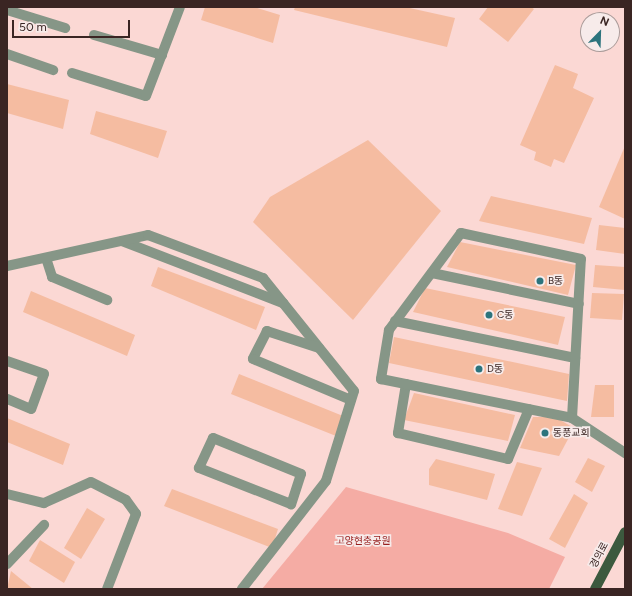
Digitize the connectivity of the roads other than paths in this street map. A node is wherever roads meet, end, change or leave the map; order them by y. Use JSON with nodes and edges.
{"nodes":[{"id":1,"x":180,"y":7,"type":"edge"},
{"id":2,"x":7,"y":10,"type":"edge"},
{"id":3,"x":65,"y":28,"type":"dead end"},
{"id":4,"x":94,"y":35,"type":"dead end"},
{"id":5,"x":7,"y":54,"type":"edge"},
{"id":6,"x":162,"y":55,"type":"junction"},
{"id":7,"x":54,"y":70,"type":"dead end"},
{"id":8,"x":72,"y":74,"type":"dead end"},
{"id":9,"x":122,"y":241,"type":"junction"},
{"id":10,"x":46,"y":258,"type":"junction"},
{"id":11,"x":8,"y":269,"type":"edge"},
{"id":12,"x":432,"y":273,"type":"junction"},
{"id":13,"x":107,"y":300,"type":"dead end"},
{"id":14,"x":283,"y":303,"type":"junction"},
{"id":15,"x":579,"y":304,"type":"junction"},
{"id":16,"x":395,"y":321,"type":"junction"},
{"id":17,"x":319,"y":348,"type":"junction"},
{"id":18,"x":575,"y":358,"type":"junction"},
{"id":19,"x":7,"y":361,"type":"edge"},
{"id":20,"x":406,"y":384,"type":"junction"},
{"id":21,"x":7,"y":399,"type":"edge"},
{"id":22,"x":351,"y":400,"type":"junction"},
{"id":23,"x":529,"y":409,"type":"junction"},
{"id":24,"x":572,"y":418,"type":"junction"},
{"id":25,"x":625,"y":453,"type":"edge"},
{"id":26,"x":296,"y":492,"type":"junction"},
{"id":27,"x":7,"y":494,"type":"edge"},
{"id":28,"x":312,"y":500,"type":"junction"},
{"id":29,"x":44,"y":525,"type":"dead end"},
{"id":30,"x":625,"y":532,"type":"edge"},
{"id":31,"x":7,"y":564,"type":"edge"},
{"id":32,"x":108,"y":589,"type":"edge"},
{"id":33,"x":242,"y":589,"type":"edge"},
{"id":34,"x":595,"y":589,"type":"edge"}],
"edges":[{"from":1,"to":6,"type":"street"},
{"from":2,"to":3,"type":"street"},
{"from":4,"to":6,"type":"street"},
{"from":5,"to":7,"type":"street"},
{"from":6,"to":8,"type":"street"},
{"from":9,"to":10,"type":"street"},
{"from":9,"to":14,"type":"street"},
{"from":9,"to":14,"type":"street"},
{"from":10,"to":11,"type":"street"},
{"from":10,"to":13,"type":"street"},
{"from":12,"to":15,"type":"street"},
{"from":12,"to":15,"type":"street"},
{"from":12,"to":16,"type":"street"},
{"from":14,"to":17,"type":"street"},
{"from":15,"to":18,"type":"street"},
{"from":16,"to":18,"type":"street"},
{"from":16,"to":20,"type":"street"},
{"from":17,"to":22,"type":"street"},
{"from":17,"to":22,"type":"street"},
{"from":18,"to":24,"type":"street"},
{"from":19,"to":21,"type":"street"},
{"from":20,"to":23,"type":"street"},
{"from":20,"to":23,"type":"street"},
{"from":22,"to":28,"type":"street"},
{"from":23,"to":24,"type":"street"},
{"from":24,"to":25,"type":"street"},
{"from":26,"to":26,"type":"street"},
{"from":26,"to":28,"type":"street"},
{"from":27,"to":32,"type":"street"},
{"from":28,"to":33,"type":"street"},
{"from":29,"to":31,"type":"street"},
{"from":30,"to":34,"type":"main road","name":"경의로"}]}
